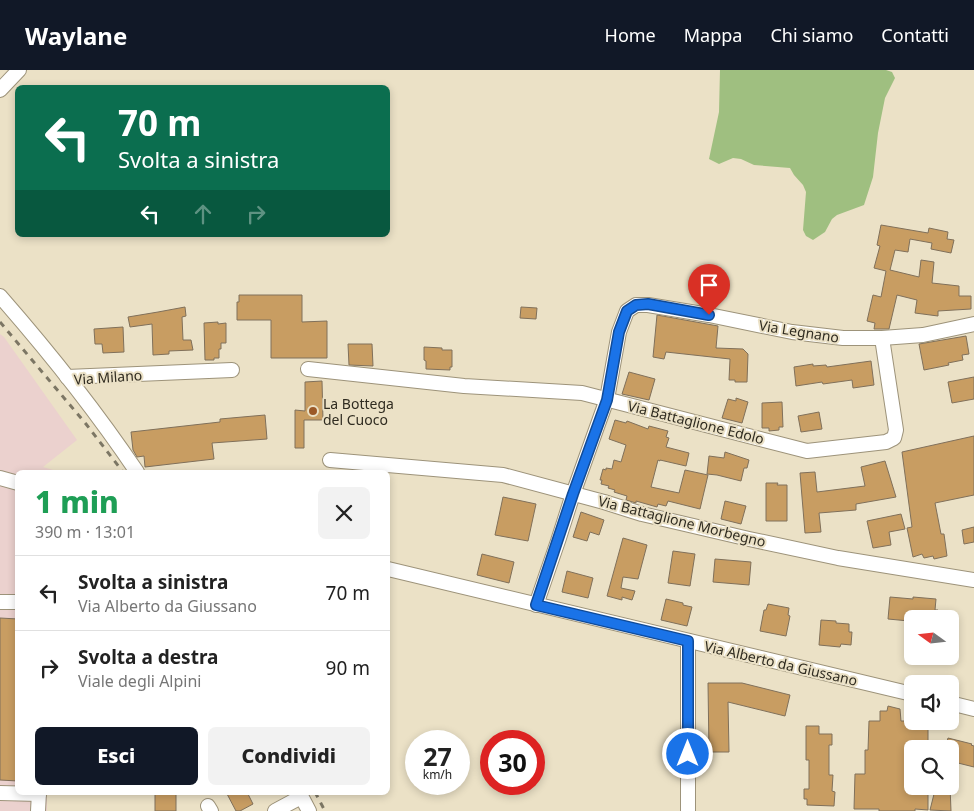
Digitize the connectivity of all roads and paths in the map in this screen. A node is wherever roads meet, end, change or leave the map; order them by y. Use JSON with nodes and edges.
{"nodes":[{"id":1,"x":19,"y":70,"type":"edge"},
{"id":2,"x":0,"y":90,"type":"edge"},
{"id":3,"x":0,"y":296,"type":"edge"},
{"id":4,"x":974,"y":324,"type":"edge"},
{"id":5,"x":882,"y":338,"type":"junction"},
{"id":6,"x":308,"y":369,"type":"dead end"},
{"id":7,"x":232,"y":370,"type":"dead end"},
{"id":8,"x":68,"y":377,"type":"junction"},
{"id":9,"x":607,"y":400,"type":"junction"},
{"id":10,"x":330,"y":460,"type":"dead end"},
{"id":11,"x":136,"y":470,"type":"edge"},
{"id":12,"x":0,"y":478,"type":"edge"},
{"id":13,"x":15,"y":482,"type":"edge"},
{"id":14,"x":573,"y":494,"type":"junction"},
{"id":15,"x":390,"y":569,"type":"edge"},
{"id":16,"x":974,"y":580,"type":"edge"},
{"id":17,"x":0,"y":602,"type":"edge"},
{"id":18,"x":15,"y":602,"type":"edge"},
{"id":19,"x":536,"y":605,"type":"junction"},
{"id":20,"x":688,"y":641,"type":"junction"},
{"id":21,"x":904,"y":692,"type":"edge"},
{"id":22,"x":959,"y":705,"type":"edge"},
{"id":23,"x":974,"y":709,"type":"edge"},
{"id":24,"x":0,"y":794,"type":"edge"},
{"id":25,"x":15,"y":794,"type":"edge"},
{"id":26,"x":39,"y":795,"type":"edge"},
{"id":27,"x":300,"y":795,"type":"edge"},
{"id":28,"x":38,"y":811,"type":"edge"},
{"id":29,"x":275,"y":811,"type":"edge"},
{"id":30,"x":309,"y":811,"type":"edge"},
{"id":31,"x":688,"y":811,"type":"edge"}],
"edges":[{"from":1,"to":2,"type":"street"},
{"from":3,"to":8,"type":"street"},
{"from":4,"to":5,"type":"street","name":"Via Legnano"},
{"from":5,"to":9,"type":"street","name":"Via Legnano"},
{"from":5,"to":9,"type":"street","name":"Via Battaglione Edolo"},
{"from":6,"to":9,"type":"street","name":"Via Battaglione Edolo"},
{"from":7,"to":8,"type":"street","name":"Via Milano"},
{"from":8,"to":11,"type":"street","name":"Via Milano"},
{"from":9,"to":14,"type":"street"},
{"from":10,"to":14,"type":"street","name":"Via Battaglione Morbegno"},
{"from":12,"to":13,"type":"street"},
{"from":14,"to":16,"type":"street","name":"Via Battaglione Morbegno"},
{"from":14,"to":19,"type":"street"},
{"from":15,"to":19,"type":"street","name":"Via Alberto da Giussano"},
{"from":17,"to":18,"type":"street"},
{"from":19,"to":20,"type":"street","name":"Via Alberto da Giussano"},
{"from":20,"to":21,"type":"street","name":"Via Alberto da Giussano"},
{"from":20,"to":31,"type":"street"},
{"from":22,"to":23,"type":"street"},
{"from":24,"to":25,"type":"street"},
{"from":26,"to":28,"type":"street"},
{"from":27,"to":29,"type":"street"},
{"from":27,"to":30,"type":"street"}]}
